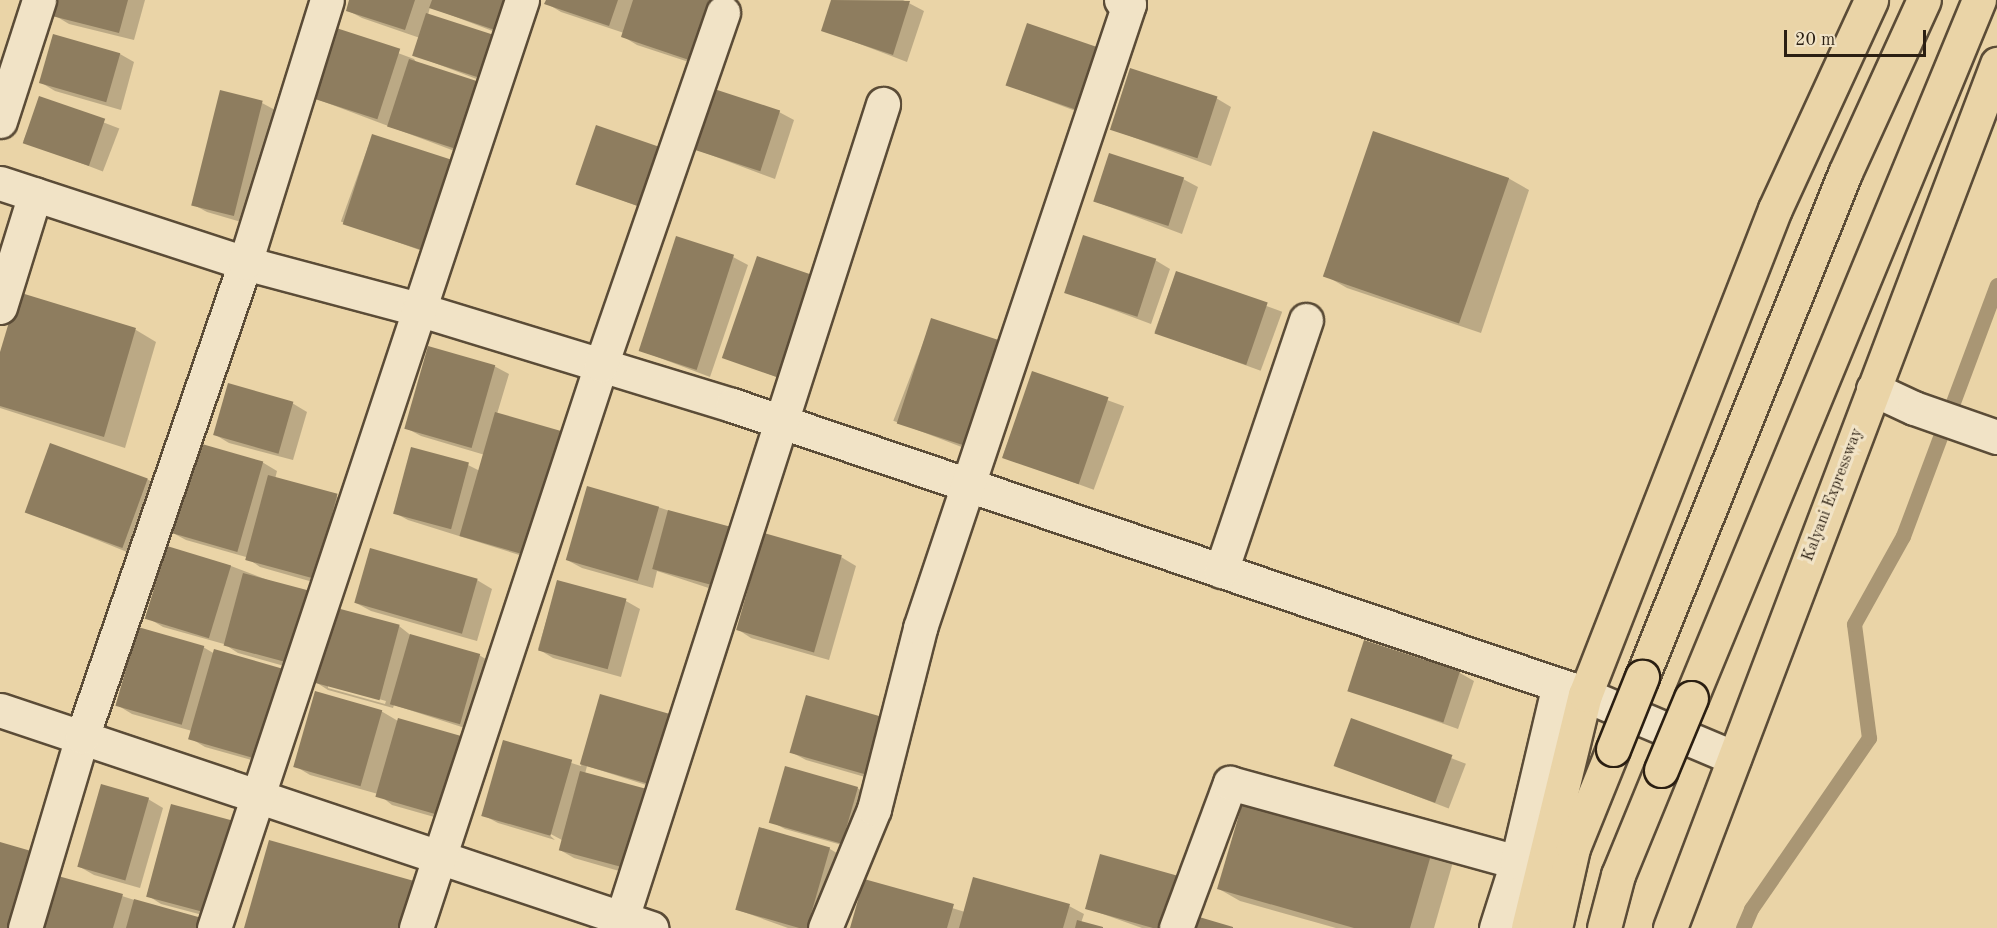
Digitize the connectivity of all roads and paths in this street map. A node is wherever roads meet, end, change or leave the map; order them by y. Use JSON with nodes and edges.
{"nodes":[{"id":1,"x":39,"y":0,"type":"edge"},
{"id":2,"x":327,"y":0,"type":"edge"},
{"id":3,"x":522,"y":0,"type":"edge"},
{"id":4,"x":1121,"y":0,"type":"edge"},
{"id":5,"x":1871,"y":0,"type":"edge"},
{"id":6,"x":1924,"y":0,"type":"edge"},
{"id":7,"x":1979,"y":0,"type":"edge"},
{"id":8,"x":723,"y":12,"type":"dead end"},
{"id":9,"x":1997,"y":63,"type":"edge"},
{"id":10,"x":883,"y":104,"type":"dead end"},
{"id":11,"x":0,"y":121,"type":"edge"},
{"id":12,"x":0,"y":183,"type":"edge"},
{"id":13,"x":36,"y":194,"type":"junction"},
{"id":14,"x":245,"y":263,"type":"junction"},
{"id":15,"x":0,"y":307,"type":"edge"},
{"id":16,"x":418,"y":309,"type":"junction"},
{"id":17,"x":1306,"y":320,"type":"dead end"},
{"id":18,"x":601,"y":365,"type":"junction"},
{"id":19,"x":1873,"y":389,"type":"junction"},
{"id":20,"x":784,"y":423,"type":"junction"},
{"id":21,"x":1992,"y":436,"type":"edge"},
{"id":22,"x":968,"y":485,"type":"junction"},
{"id":23,"x":1221,"y":570,"type":"junction"},
{"id":24,"x":1572,"y":690,"type":"junction"},
{"id":25,"x":0,"y":710,"type":"edge"},
{"id":26,"x":82,"y":737,"type":"junction"},
{"id":27,"x":1734,"y":758,"type":"junction"},
{"id":28,"x":259,"y":797,"type":"junction"},
{"id":29,"x":441,"y":858,"type":"junction"},
{"id":30,"x":1517,"y":862,"type":"junction"},
{"id":31,"x":637,"y":923,"type":"edge"},
{"id":32,"x":25,"y":928,"type":"edge"},
{"id":33,"x":214,"y":928,"type":"edge"},
{"id":34,"x":416,"y":928,"type":"edge"},
{"id":35,"x":825,"y":928,"type":"edge"},
{"id":36,"x":1176,"y":928,"type":"edge"},
{"id":37,"x":1496,"y":928,"type":"edge"},
{"id":38,"x":1528,"y":928,"type":"edge"},
{"id":39,"x":1555,"y":928,"type":"edge"},
{"id":40,"x":1604,"y":928,"type":"edge"},
{"id":41,"x":1670,"y":928,"type":"edge"}],
"edges":[{"from":1,"to":11,"type":"street"},
{"from":2,"to":14,"type":"street"},
{"from":3,"to":16,"type":"street"},
{"from":4,"to":22,"type":"street"},
{"from":5,"to":24,"type":"highway"},
{"from":6,"to":39,"type":"highway","bridge":true},
{"from":7,"to":40,"type":"highway","bridge":true},
{"from":8,"to":18,"type":"street"},
{"from":9,"to":19,"type":"highway","name":"Kalyani Expressway"},
{"from":10,"to":20,"type":"street"},
{"from":12,"to":13,"type":"street"},
{"from":13,"to":14,"type":"street"},
{"from":13,"to":15,"type":"street"},
{"from":14,"to":16,"type":"street"},
{"from":14,"to":26,"type":"street"},
{"from":16,"to":18,"type":"street"},
{"from":16,"to":28,"type":"street"},
{"from":17,"to":23,"type":"street"},
{"from":18,"to":20,"type":"street"},
{"from":18,"to":29,"type":"street"},
{"from":19,"to":21,"type":"street"},
{"from":19,"to":27,"type":"highway","name":"Kalyani Expressway"},
{"from":20,"to":22,"type":"street"},
{"from":20,"to":31,"type":"street"},
{"from":22,"to":23,"type":"street"},
{"from":22,"to":35,"type":"street"},
{"from":23,"to":24,"type":"street"},
{"from":24,"to":27,"type":"street"},
{"from":24,"to":30,"type":"street"},
{"from":24,"to":38,"type":"highway"},
{"from":25,"to":26,"type":"street"},
{"from":26,"to":28,"type":"street"},
{"from":26,"to":32,"type":"street"},
{"from":27,"to":41,"type":"highway","name":"Kalyani Expressway"},
{"from":28,"to":29,"type":"street"},
{"from":28,"to":33,"type":"street"},
{"from":29,"to":31,"type":"street"},
{"from":29,"to":34,"type":"street"},
{"from":30,"to":36,"type":"street"},
{"from":30,"to":37,"type":"street"}]}
